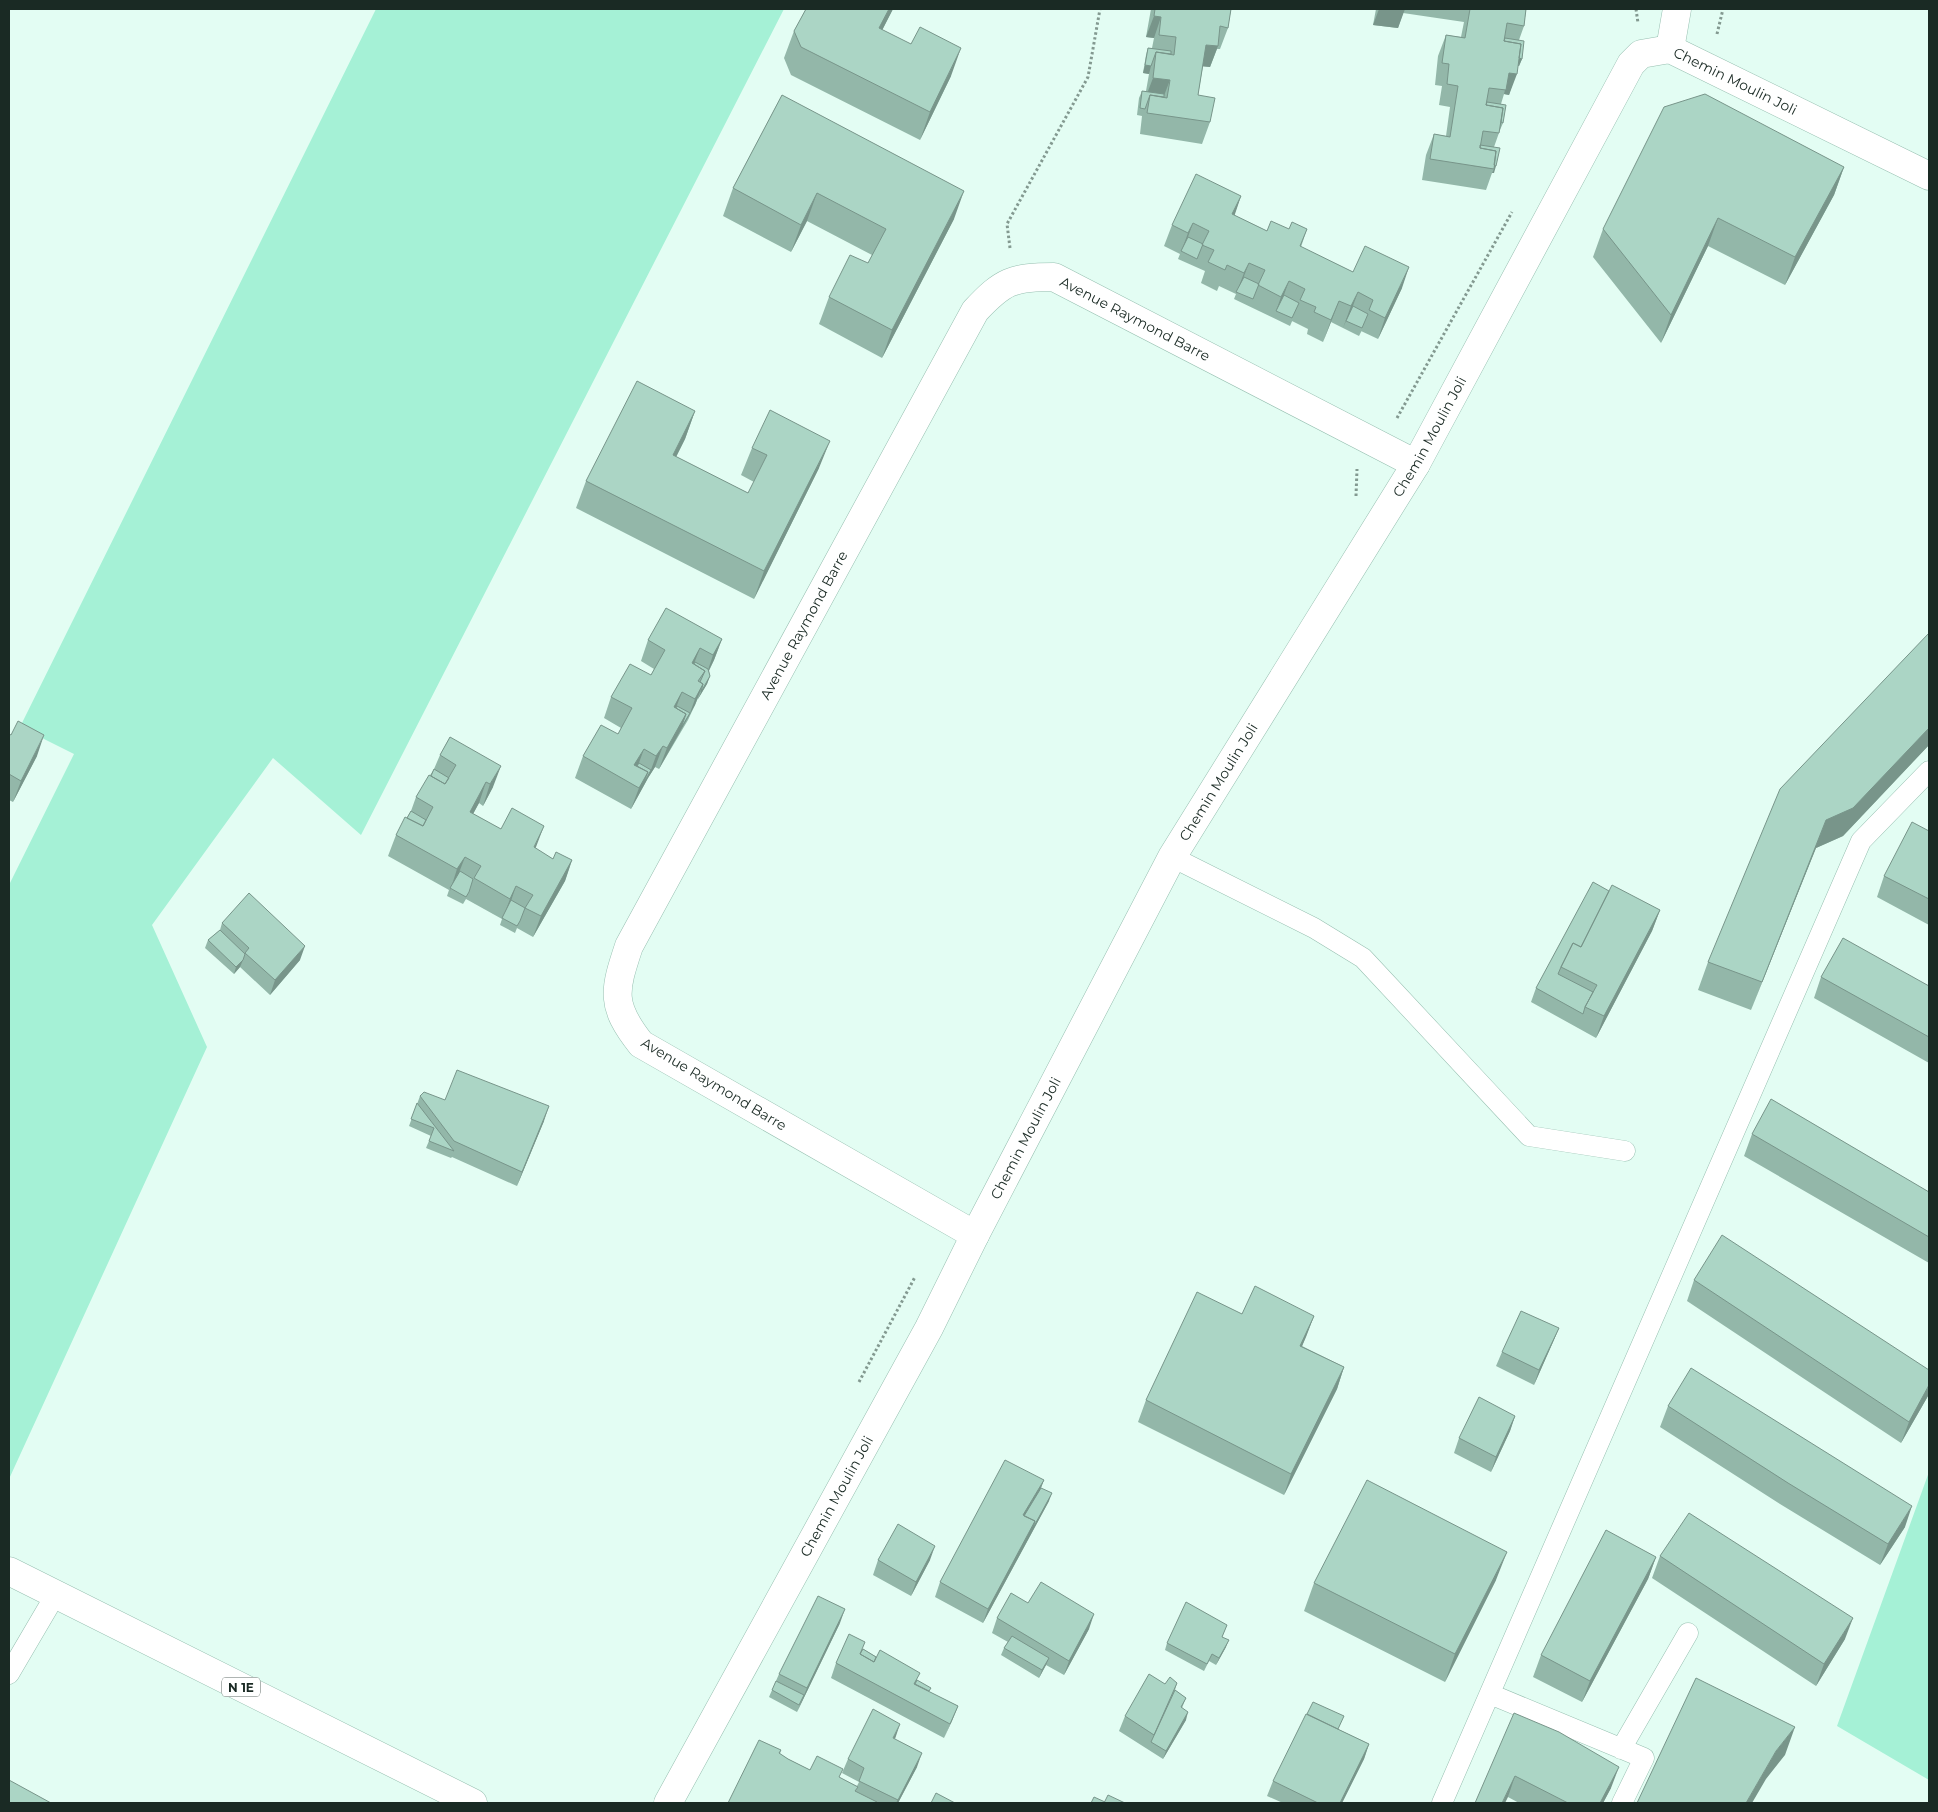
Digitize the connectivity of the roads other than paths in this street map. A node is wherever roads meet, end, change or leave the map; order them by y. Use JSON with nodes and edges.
{"nodes":[{"id":1,"x":1677,"y":9,"type":"edge"},
{"id":2,"x":1670,"y":49,"type":"junction"},
{"id":3,"x":1929,"y":176,"type":"edge"},
{"id":4,"x":1416,"y":464,"type":"junction"},
{"id":5,"x":1929,"y":771,"type":"edge"},
{"id":6,"x":1172,"y":857,"type":"junction"},
{"id":7,"x":1625,"y":1151,"type":"dead end"},
{"id":8,"x":975,"y":1235,"type":"junction"},
{"id":9,"x":9,"y":1571,"type":"edge"},
{"id":10,"x":56,"y":1594,"type":"junction"},
{"id":11,"x":1688,"y":1633,"type":"dead end"},
{"id":12,"x":9,"y":1674,"type":"edge"},
{"id":13,"x":1490,"y":1694,"type":"junction"},
{"id":14,"x":1621,"y":1749,"type":"junction"},
{"id":15,"x":473,"y":1803,"type":"edge"},
{"id":16,"x":668,"y":1803,"type":"edge"},
{"id":17,"x":1442,"y":1803,"type":"edge"},
{"id":18,"x":1622,"y":1803,"type":"edge"}],
"edges":[{"from":1,"to":2,"type":"street"},
{"from":2,"to":3,"type":"street","name":"Chemin Moulin Joli"},
{"from":2,"to":4,"type":"street","name":"Chemin Moulin Joli"},
{"from":4,"to":6,"type":"street","name":"Chemin Moulin Joli"},
{"from":4,"to":8,"type":"street","name":"Avenue Raymond Barre"},
{"from":5,"to":13,"type":"lane"},
{"from":6,"to":7,"type":"lane"},
{"from":6,"to":8,"type":"street","name":"Chemin Moulin Joli"},
{"from":8,"to":16,"type":"street","name":"Chemin Moulin Joli"},
{"from":9,"to":10,"type":"street","number":"N 1E"},
{"from":10,"to":12,"type":"lane"},
{"from":10,"to":15,"type":"street","number":"N 1E"},
{"from":11,"to":14,"type":"lane"},
{"from":13,"to":14,"type":"lane"},
{"from":13,"to":17,"type":"lane"},
{"from":14,"to":18,"type":"lane"}]}
